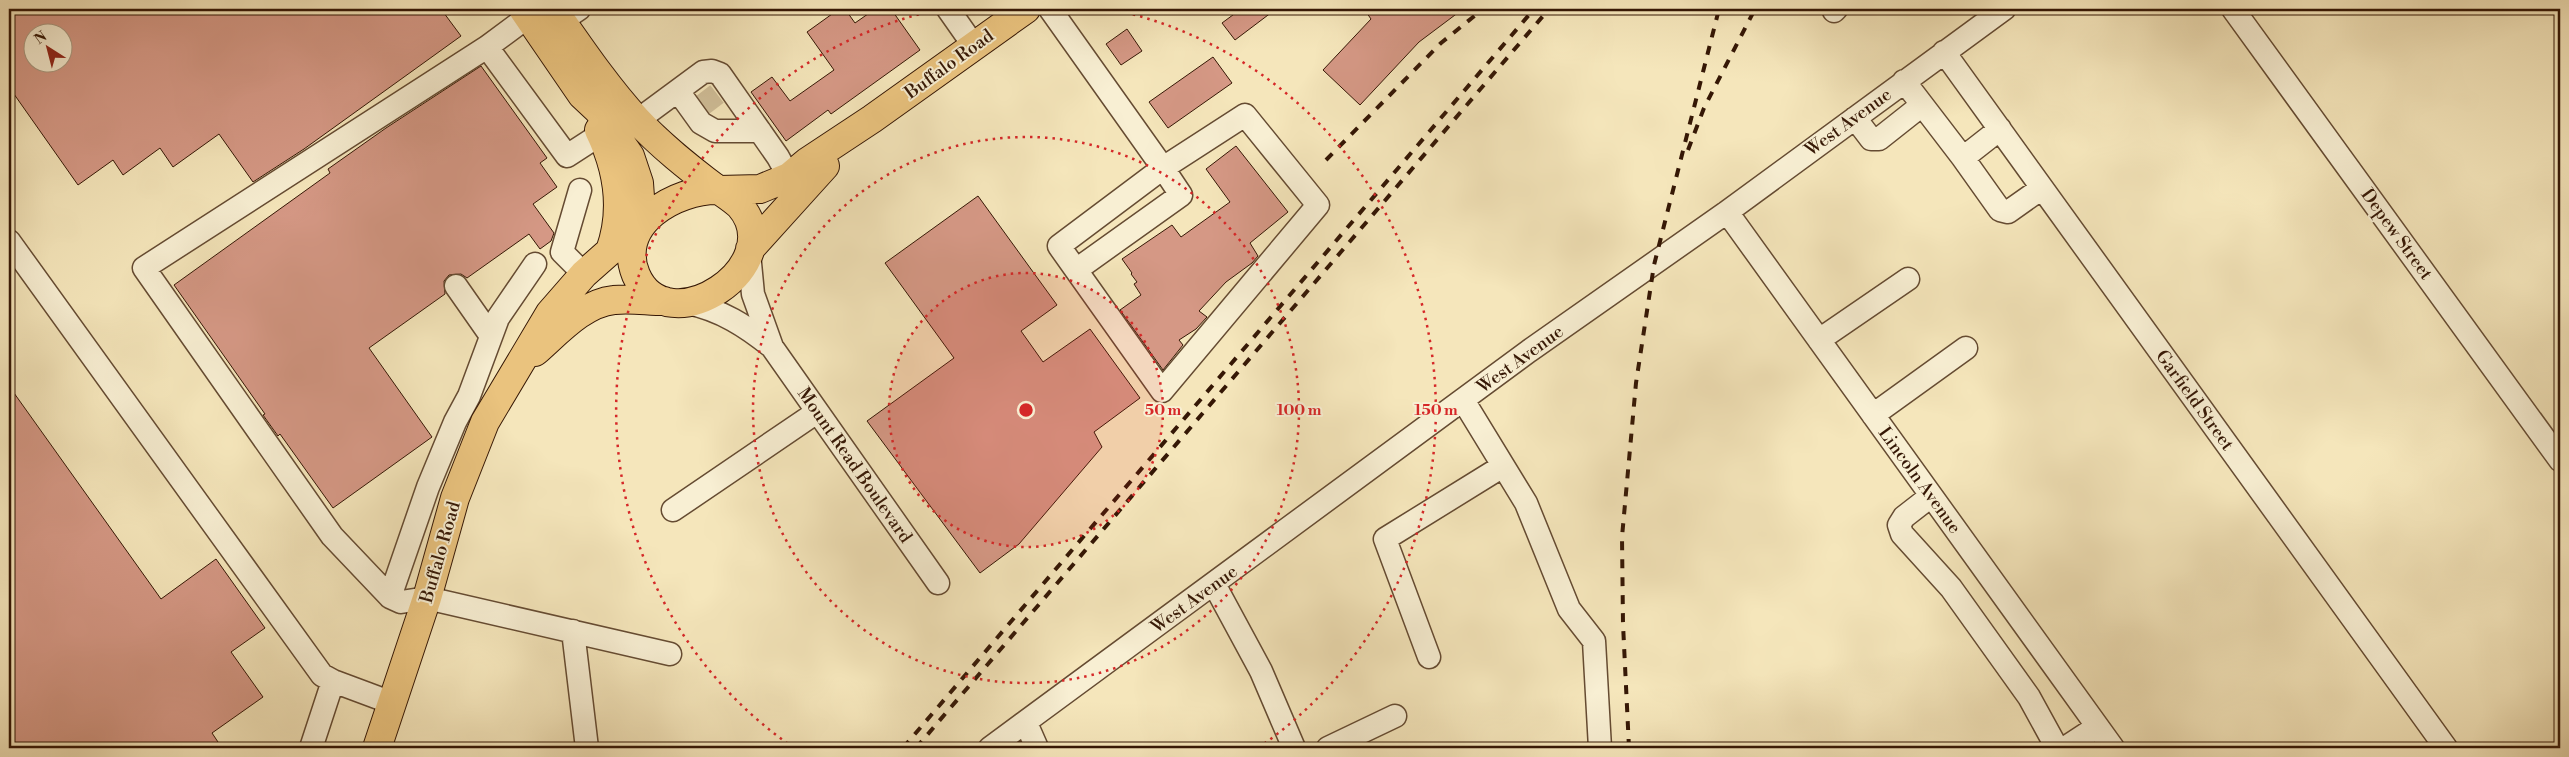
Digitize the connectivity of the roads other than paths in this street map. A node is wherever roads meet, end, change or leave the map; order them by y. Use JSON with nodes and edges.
{"nodes":[{"id":1,"x":948,"y":9,"type":"edge"},
{"id":2,"x":1026,"y":9,"type":"edge"},
{"id":3,"x":1050,"y":9,"type":"edge"},
{"id":4,"x":2004,"y":9,"type":"edge"},
{"id":5,"x":2233,"y":9,"type":"edge"},
{"id":6,"x":548,"y":16,"type":"edge"},
{"id":7,"x":974,"y":46,"type":"junction"},
{"id":8,"x":487,"y":47,"type":"junction"},
{"id":9,"x":1944,"y":52,"type":"junction"},
{"id":10,"x":1904,"y":81,"type":"junction"},
{"id":11,"x":678,"y":91,"type":"junction"},
{"id":12,"x":582,"y":95,"type":"junction"},
{"id":13,"x":710,"y":100,"type":"junction"},
{"id":14,"x":1922,"y":105,"type":"junction"},
{"id":15,"x":1855,"y":118,"type":"junction"},
{"id":16,"x":872,"y":119,"type":"junction"},
{"id":17,"x":638,"y":120,"type":"junction"},
{"id":18,"x":2000,"y":129,"type":"junction"},
{"id":19,"x":760,"y":131,"type":"junction"},
{"id":20,"x":600,"y":134,"type":"junction"},
{"id":21,"x":1963,"y":158,"type":"junction"},
{"id":22,"x":1163,"y":168,"type":"junction"},
{"id":23,"x":789,"y":177,"type":"junction"},
{"id":24,"x":2042,"y":188,"type":"junction"},
{"id":25,"x":580,"y":190,"type":"dead end"},
{"id":26,"x":718,"y":190,"type":"junction"},
{"id":27,"x":1727,"y":212,"type":"junction"},
{"id":28,"x":636,"y":232,"type":"junction"},
{"id":29,"x":9,"y":241,"type":"edge"},
{"id":30,"x":610,"y":251,"type":"junction"},
{"id":31,"x":750,"y":251,"type":"junction"},
{"id":32,"x":535,"y":264,"type":"dead end"},
{"id":33,"x":1076,"y":270,"type":"junction"},
{"id":34,"x":584,"y":274,"type":"junction"},
{"id":35,"x":1908,"y":279,"type":"dead end"},
{"id":36,"x":456,"y":286,"type":"dead end"},
{"id":37,"x":676,"y":302,"type":"junction"},
{"id":38,"x":492,"y":336,"type":"junction"},
{"id":39,"x":1819,"y":340,"type":"junction"},
{"id":40,"x":772,"y":347,"type":"junction"},
{"id":41,"x":1966,"y":348,"type":"dead end"},
{"id":42,"x":520,"y":364,"type":"junction"},
{"id":43,"x":1463,"y":400,"type":"junction"},
{"id":44,"x":817,"y":412,"type":"junction"},
{"id":45,"x":1873,"y":415,"type":"junction"},
{"id":46,"x":2560,"y":460,"type":"edge"},
{"id":47,"x":1504,"y":466,"type":"junction"},
{"id":48,"x":1932,"y":496,"type":"junction"},
{"id":49,"x":672,"y":510,"type":"dead end"},
{"id":50,"x":938,"y":583,"type":"dead end"},
{"id":51,"x":1214,"y":584,"type":"junction"},
{"id":52,"x":390,"y":596,"type":"junction"},
{"id":53,"x":427,"y":598,"type":"junction"},
{"id":54,"x":573,"y":630,"type":"junction"},
{"id":55,"x":670,"y":654,"type":"dead end"},
{"id":56,"x":1429,"y":657,"type":"dead end"},
{"id":57,"x":333,"y":682,"type":"junction"},
{"id":58,"x":392,"y":703,"type":"junction"},
{"id":59,"x":1395,"y":716,"type":"dead end"},
{"id":60,"x":1026,"y":723,"type":"junction"},
{"id":61,"x":2098,"y":726,"type":"junction"},
{"id":62,"x":997,"y":746,"type":"edge"},
{"id":63,"x":311,"y":748,"type":"edge"},
{"id":64,"x":377,"y":748,"type":"edge"},
{"id":65,"x":587,"y":748,"type":"edge"},
{"id":66,"x":1037,"y":748,"type":"edge"},
{"id":67,"x":1294,"y":748,"type":"edge"},
{"id":68,"x":1328,"y":748,"type":"edge"},
{"id":69,"x":1600,"y":748,"type":"edge"},
{"id":70,"x":2057,"y":748,"type":"edge"},
{"id":71,"x":2065,"y":748,"type":"edge"},
{"id":72,"x":2113,"y":748,"type":"edge"},
{"id":73,"x":2446,"y":748,"type":"edge"}],
"edges":[{"from":1,"to":7,"type":"street"},
{"from":2,"to":7,"type":"main road","name":"Buffalo Road"},
{"from":3,"to":22,"type":"street"},
{"from":4,"to":9,"type":"street","name":"West Avenue"},
{"from":5,"to":46,"type":"street","name":"Depew Street"},
{"from":6,"to":8,"type":"street"},
{"from":6,"to":12,"type":"main road"},
{"from":6,"to":17,"type":"main road"},
{"from":7,"to":16,"type":"main road","name":"Buffalo Road"},
{"from":8,"to":20,"type":"street"},
{"from":8,"to":52,"type":"street"},
{"from":9,"to":10,"type":"street","name":"West Avenue"},
{"from":9,"to":18,"type":"street","name":"Garfield Street"},
{"from":10,"to":14,"type":"street"},
{"from":10,"to":15,"type":"street","name":"West Avenue"},
{"from":11,"to":13,"type":"street"},
{"from":11,"to":13,"type":"street"},
{"from":11,"to":17,"type":"street"},
{"from":12,"to":20,"type":"main road"},
{"from":12,"to":28,"type":"main road"},
{"from":13,"to":19,"type":"street"},
{"from":13,"to":19,"type":"street"},
{"from":14,"to":15,"type":"street"},
{"from":14,"to":21,"type":"street"},
{"from":15,"to":27,"type":"street","name":"West Avenue"},
{"from":16,"to":23,"type":"main road","name":"Buffalo Road"},
{"from":16,"to":31,"type":"main road","name":"Buffalo Road"},
{"from":17,"to":26,"type":"main road"},
{"from":18,"to":21,"type":"street"},
{"from":18,"to":24,"type":"street","name":"Garfield Street"},
{"from":19,"to":23,"type":"street"},
{"from":20,"to":30,"type":"main road"},
{"from":21,"to":24,"type":"street"},
{"from":22,"to":33,"type":"street"},
{"from":22,"to":33,"type":"street"},
{"from":22,"to":33,"type":"street"},
{"from":23,"to":26,"type":"main road","name":"Buffalo Road"},
{"from":24,"to":73,"type":"street","name":"Garfield Street"},
{"from":25,"to":34,"type":"street"},
{"from":26,"to":28,"type":"main road"},
{"from":26,"to":31,"type":"main road"},
{"from":27,"to":39,"type":"street","name":"Lincoln Avenue"},
{"from":27,"to":43,"type":"street","name":"West Avenue"},
{"from":28,"to":30,"type":"main road","name":"Buffalo Road"},
{"from":28,"to":37,"type":"main road"},
{"from":29,"to":57,"type":"street"},
{"from":30,"to":34,"type":"main road","name":"Buffalo Road"},
{"from":31,"to":37,"type":"main road"},
{"from":31,"to":40,"type":"street"},
{"from":32,"to":38,"type":"street"},
{"from":34,"to":42,"type":"main road","name":"Buffalo Road"},
{"from":35,"to":39,"type":"street"},
{"from":36,"to":38,"type":"street"},
{"from":37,"to":40,"type":"street"},
{"from":37,"to":42,"type":"main road","name":"Buffalo Road"},
{"from":38,"to":52,"type":"street"},
{"from":39,"to":45,"type":"street","name":"Lincoln Avenue"},
{"from":40,"to":44,"type":"street","name":"Mount Read Boulevard"},
{"from":41,"to":45,"type":"street"},
{"from":42,"to":53,"type":"main road","name":"Buffalo Road"},
{"from":43,"to":47,"type":"street"},
{"from":43,"to":51,"type":"street","name":"West Avenue"},
{"from":44,"to":49,"type":"street"},
{"from":44,"to":50,"type":"street","name":"Mount Read Boulevard"},
{"from":45,"to":48,"type":"street","name":"Lincoln Avenue"},
{"from":47,"to":56,"type":"street"},
{"from":47,"to":69,"type":"street"},
{"from":48,"to":61,"type":"street","name":"Lincoln Avenue"},
{"from":48,"to":70,"type":"street"},
{"from":51,"to":60,"type":"street","name":"West Avenue"},
{"from":51,"to":67,"type":"street"},
{"from":52,"to":53,"type":"street"},
{"from":53,"to":54,"type":"street"},
{"from":53,"to":58,"type":"main road","name":"Buffalo Road"},
{"from":54,"to":55,"type":"street"},
{"from":54,"to":65,"type":"street"},
{"from":57,"to":58,"type":"street"},
{"from":57,"to":63,"type":"street"},
{"from":58,"to":64,"type":"main road","name":"Buffalo Road"},
{"from":59,"to":68,"type":"street"},
{"from":60,"to":62,"type":"street","name":"West Avenue"},
{"from":60,"to":66,"type":"street"},
{"from":61,"to":71,"type":"street"},
{"from":61,"to":72,"type":"street","name":"Lincoln Avenue"}]}
